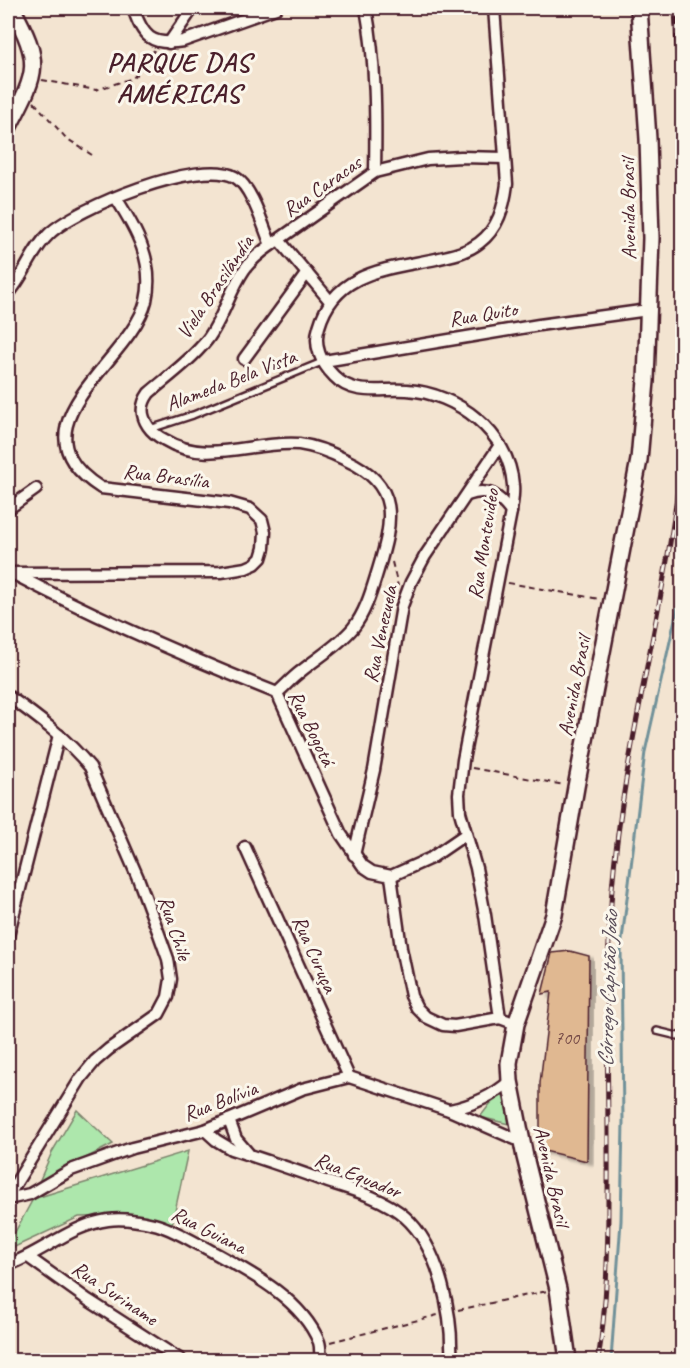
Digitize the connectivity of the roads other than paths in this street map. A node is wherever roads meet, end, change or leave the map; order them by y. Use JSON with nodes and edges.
{"nodes":[{"id":1,"x":12,"y":8,"type":"edge"},
{"id":2,"x":133,"y":8,"type":"edge"},
{"id":3,"x":193,"y":8,"type":"edge"},
{"id":4,"x":276,"y":8,"type":"edge"},
{"id":5,"x":366,"y":8,"type":"edge"},
{"id":6,"x":494,"y":8,"type":"edge"},
{"id":7,"x":639,"y":8,"type":"edge"},
{"id":8,"x":163,"y":42,"type":"junction"},
{"id":9,"x":8,"y":128,"type":"edge"},
{"id":10,"x":505,"y":158,"type":"junction"},
{"id":11,"x":375,"y":171,"type":"junction"},
{"id":12,"x":116,"y":198,"type":"junction"},
{"id":13,"x":275,"y":242,"type":"junction"},
{"id":14,"x":307,"y":273,"type":"junction"},
{"id":15,"x":8,"y":294,"type":"edge"},
{"id":16,"x":330,"y":301,"type":"junction"},
{"id":17,"x":648,"y":310,"type":"junction"},
{"id":18,"x":244,"y":359,"type":"dead end"},
{"id":19,"x":324,"y":361,"type":"junction"},
{"id":20,"x":150,"y":429,"type":"junction"},
{"id":21,"x":500,"y":445,"type":"junction"},
{"id":22,"x":36,"y":489,"type":"dead end"},
{"id":23,"x":467,"y":495,"type":"junction"},
{"id":24,"x":8,"y":509,"type":"edge"},
{"id":25,"x":511,"y":512,"type":"junction"},
{"id":26,"x":10,"y":573,"type":"edge"},
{"id":27,"x":277,"y":693,"type":"junction"},
{"id":28,"x":8,"y":696,"type":"edge"},
{"id":29,"x":59,"y":735,"type":"junction"},
{"id":30,"x":466,"y":834,"type":"junction"},
{"id":31,"x":245,"y":847,"type":"dead end"},
{"id":32,"x":354,"y":855,"type":"junction"},
{"id":33,"x":391,"y":876,"type":"junction"},
{"id":34,"x":8,"y":936,"type":"edge"},
{"id":35,"x":500,"y":1018,"type":"junction"},
{"id":36,"x":516,"y":1024,"type":"junction"},
{"id":37,"x":657,"y":1031,"type":"dead end"},
{"id":38,"x":682,"y":1037,"type":"edge"},
{"id":39,"x":350,"y":1077,"type":"junction"},
{"id":40,"x":510,"y":1081,"type":"junction"},
{"id":41,"x":449,"y":1110,"type":"junction"},
{"id":42,"x":229,"y":1120,"type":"junction"},
{"id":43,"x":205,"y":1130,"type":"junction"},
{"id":44,"x":522,"y":1142,"type":"junction"},
{"id":45,"x":250,"y":1156,"type":"junction"},
{"id":46,"x":8,"y":1198,"type":"edge"},
{"id":47,"x":28,"y":1257,"type":"junction"},
{"id":48,"x":8,"y":1264,"type":"edge"},
{"id":49,"x":181,"y":1360,"type":"edge"},
{"id":50,"x":321,"y":1360,"type":"edge"},
{"id":51,"x":450,"y":1360,"type":"edge"},
{"id":52,"x":568,"y":1360,"type":"edge"}],
"edges":[{"from":1,"to":9,"type":"main road"},
{"from":2,"to":8,"type":"street"},
{"from":3,"to":8,"type":"street"},
{"from":4,"to":8,"type":"street"},
{"from":5,"to":11,"type":"street"},
{"from":6,"to":10,"type":"street","name":"Rua Montevideo"},
{"from":7,"to":17,"type":"main road","name":"Avenida Brasil"},
{"from":10,"to":11,"type":"street","name":"Rua Caracas"},
{"from":10,"to":16,"type":"street","name":"Rua Montevideo"},
{"from":11,"to":13,"type":"street","name":"Rua Caracas"},
{"from":12,"to":13,"type":"street","name":"Viela Brasilândia"},
{"from":12,"to":15,"type":"street","name":"Viela Brasilândia"},
{"from":12,"to":26,"type":"street","name":"Rua Brasília"},
{"from":13,"to":14,"type":"street"},
{"from":13,"to":20,"type":"street","name":"Viela Brasilândia"},
{"from":14,"to":16,"type":"street"},
{"from":14,"to":18,"type":"street"},
{"from":16,"to":19,"type":"street","name":"Rua Montevideo"},
{"from":17,"to":19,"type":"street","name":"Rua Quito"},
{"from":17,"to":36,"type":"main road","name":"Avenida Brasil"},
{"from":19,"to":20,"type":"lane","name":"Alameda Bela Vista"},
{"from":19,"to":21,"type":"street","name":"Rua Montevideo"},
{"from":20,"to":27,"type":"street"},
{"from":21,"to":23,"type":"street","name":"Rua Venezuela"},
{"from":21,"to":25,"type":"street","name":"Rua Montevideo"},
{"from":22,"to":24,"type":"street"},
{"from":23,"to":25,"type":"street"},
{"from":23,"to":32,"type":"street","name":"Rua Venezuela"},
{"from":25,"to":30,"type":"street","name":"Rua Montevideo"},
{"from":26,"to":27,"type":"street","name":"Rua Bogotá"},
{"from":27,"to":32,"type":"street","name":"Rua Bogotá"},
{"from":28,"to":29,"type":"street","name":"Rua Chile"},
{"from":29,"to":34,"type":"street"},
{"from":29,"to":46,"type":"street","name":"Rua Chile"},
{"from":30,"to":33,"type":"street"},
{"from":30,"to":35,"type":"street","name":"Rua Montevideo"},
{"from":31,"to":39,"type":"street","name":"Rua Curuça"},
{"from":32,"to":33,"type":"street","name":"Rua Bogotá"},
{"from":33,"to":35,"type":"street"},
{"from":35,"to":36,"type":"street"},
{"from":36,"to":40,"type":"main road","name":"Avenida Brasil"},
{"from":37,"to":38,"type":"lane"},
{"from":39,"to":41,"type":"street"},
{"from":39,"to":42,"type":"street","name":"Rua Bolívia"},
{"from":40,"to":41,"type":"street"},
{"from":40,"to":44,"type":"main road","name":"Avenida Brasil"},
{"from":41,"to":44,"type":"street"},
{"from":42,"to":43,"type":"street","name":"Rua Bolívia"},
{"from":42,"to":45,"type":"street"},
{"from":43,"to":45,"type":"street","name":"Rua Equador"},
{"from":43,"to":46,"type":"street","name":"Rua Bolívia"},
{"from":44,"to":52,"type":"main road","name":"Avenida Brasil"},
{"from":45,"to":51,"type":"street","name":"Rua Equador"},
{"from":47,"to":48,"type":"street","name":"Rua Guiana"},
{"from":47,"to":49,"type":"street","name":"Rua Suriname"},
{"from":47,"to":50,"type":"street","name":"Rua Guiana"}]}
